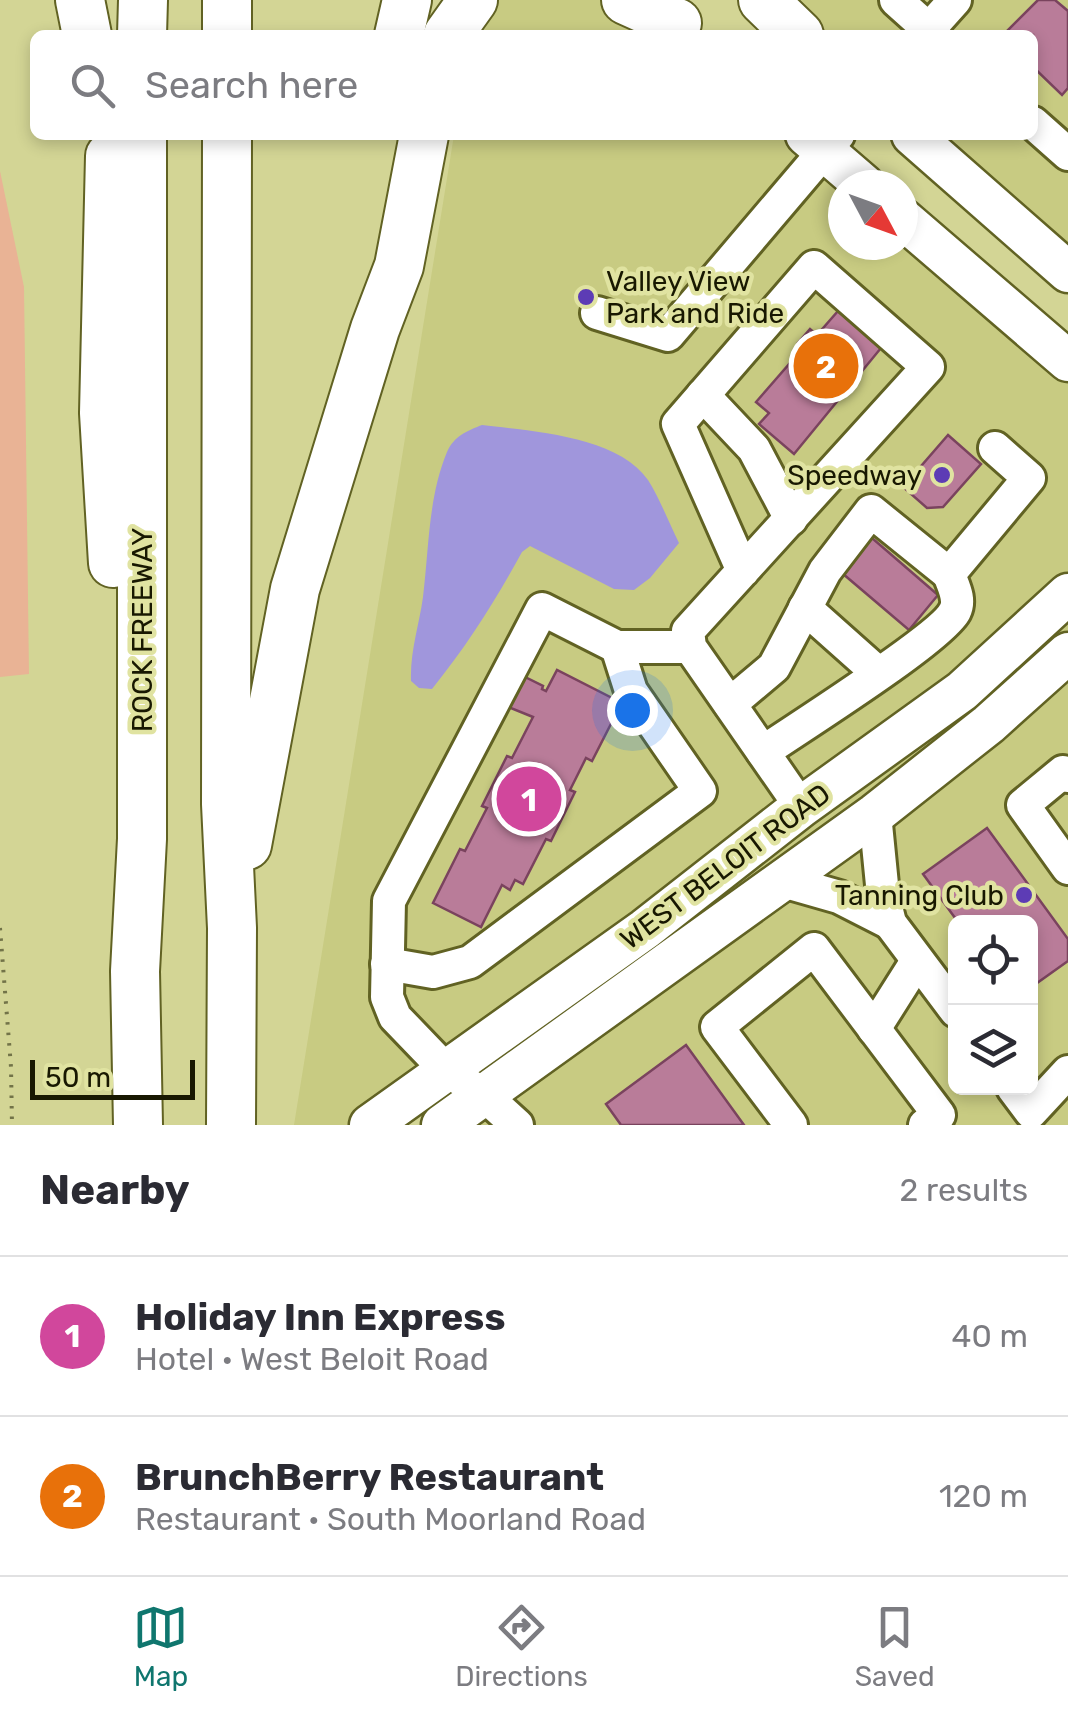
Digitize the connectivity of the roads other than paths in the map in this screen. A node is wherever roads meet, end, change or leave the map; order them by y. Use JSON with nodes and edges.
{"nodes":[{"id":1,"x":80,"y":0,"type":"edge"},
{"id":2,"x":110,"y":0,"type":"edge"},
{"id":3,"x":143,"y":0,"type":"edge"},
{"id":4,"x":228,"y":0,"type":"edge"},
{"id":5,"x":407,"y":0,"type":"edge"},
{"id":6,"x":435,"y":0,"type":"edge"},
{"id":7,"x":474,"y":0,"type":"edge"},
{"id":8,"x":626,"y":0,"type":"edge"},
{"id":9,"x":741,"y":0,"type":"edge"},
{"id":10,"x":762,"y":0,"type":"edge"},
{"id":11,"x":896,"y":0,"type":"edge"},
{"id":12,"x":955,"y":0,"type":"edge"},
{"id":13,"x":673,"y":19,"type":"edge"},
{"id":14,"x":87,"y":30,"type":"edge"},
{"id":15,"x":110,"y":30,"type":"edge"},
{"id":16,"x":142,"y":30,"type":"edge"},
{"id":17,"x":228,"y":30,"type":"edge"},
{"id":18,"x":400,"y":30,"type":"edge"},
{"id":19,"x":424,"y":30,"type":"edge"},
{"id":20,"x":452,"y":30,"type":"edge"},
{"id":21,"x":790,"y":30,"type":"edge"},
{"id":22,"x":793,"y":30,"type":"edge"},
{"id":23,"x":930,"y":30,"type":"edge"},
{"id":24,"x":933,"y":30,"type":"edge"},
{"id":25,"x":103,"y":140,"type":"edge"},
{"id":26,"x":110,"y":140,"type":"edge"},
{"id":27,"x":142,"y":140,"type":"edge"},
{"id":28,"x":227,"y":140,"type":"edge"},
{"id":29,"x":391,"y":140,"type":"edge"},
{"id":30,"x":404,"y":140,"type":"edge"},
{"id":31,"x":423,"y":140,"type":"edge"},
{"id":32,"x":823,"y":140,"type":"edge"},
{"id":33,"x":918,"y":140,"type":"edge"},
{"id":34,"x":850,"y":170,"type":"edge"},
{"id":35,"x":110,"y":189,"type":"junction"},
{"id":36,"x":383,"y":227,"type":"junction"},
{"id":37,"x":918,"y":231,"type":"edge"},
{"id":38,"x":1068,"y":272,"type":"edge"},
{"id":39,"x":598,"y":313,"type":"dead end"},
{"id":40,"x":374,"y":330,"type":"junction"},
{"id":41,"x":1049,"y":331,"type":"edge"},
{"id":42,"x":1068,"y":361,"type":"edge"},
{"id":43,"x":703,"y":396,"type":"junction"},
{"id":44,"x":996,"y":448,"type":"dead end"},
{"id":45,"x":790,"y":519,"type":"junction"},
{"id":46,"x":743,"y":571,"type":"junction"},
{"id":47,"x":949,"y":574,"type":"junction"},
{"id":48,"x":1068,"y":594,"type":"edge"},
{"id":49,"x":806,"y":608,"type":"junction"},
{"id":50,"x":617,"y":647,"type":"junction"},
{"id":51,"x":690,"y":647,"type":"junction"},
{"id":52,"x":1068,"y":654,"type":"edge"},
{"id":53,"x":878,"y":673,"type":"junction"},
{"id":54,"x":730,"y":704,"type":"junction"},
{"id":55,"x":762,"y":752,"type":"junction"},
{"id":56,"x":1068,"y":776,"type":"edge"},
{"id":57,"x":800,"y":807,"type":"junction"},
{"id":58,"x":875,"y":814,"type":"junction"},
{"id":59,"x":1068,"y":868,"type":"edge"},
{"id":60,"x":783,"y":882,"type":"junction"},
{"id":61,"x":890,"y":923,"type":"junction"},
{"id":62,"x":232,"y":928,"type":"junction"},
{"id":63,"x":918,"y":961,"type":"junction"},
{"id":64,"x":672,"y":962,"type":"junction"},
{"id":65,"x":387,"y":964,"type":"junction"},
{"id":66,"x":134,"y":971,"type":"junction"},
{"id":67,"x":951,"y":1005,"type":"edge"},
{"id":68,"x":874,"y":1029,"type":"junction"},
{"id":69,"x":445,"y":1069,"type":"junction"},
{"id":70,"x":1068,"y":1072,"type":"edge"},
{"id":71,"x":1019,"y":1108,"type":"edge"},
{"id":72,"x":465,"y":1114,"type":"edge"},
{"id":73,"x":138,"y":1125,"type":"edge"},
{"id":74,"x":232,"y":1125,"type":"edge"},
{"id":75,"x":370,"y":1125,"type":"edge"},
{"id":76,"x":517,"y":1125,"type":"edge"},
{"id":77,"x":791,"y":1125,"type":"edge"},
{"id":78,"x":925,"y":1125,"type":"edge"}],
"edges":[{"from":1,"to":14,"type":"highway"},
{"from":2,"to":15,"type":"highway"},
{"from":3,"to":16,"type":"highway"},
{"from":4,"to":17,"type":"highway"},
{"from":5,"to":18,"type":"highway"},
{"from":6,"to":19,"type":"highway"},
{"from":7,"to":20,"type":"highway"},
{"from":8,"to":13,"type":"highway"},
{"from":9,"to":21,"type":"main road"},
{"from":10,"to":22,"type":"highway"},
{"from":11,"to":23,"type":"street"},
{"from":12,"to":24,"type":"street"},
{"from":25,"to":35,"type":"highway"},
{"from":26,"to":35,"type":"highway"},
{"from":27,"to":66,"type":"highway","name":"ROCK FREEWAY"},
{"from":28,"to":62,"type":"highway"},
{"from":29,"to":36,"type":"highway"},
{"from":30,"to":36,"type":"highway"},
{"from":31,"to":40,"type":"highway"},
{"from":32,"to":34,"type":"main road"},
{"from":32,"to":39,"type":"street"},
{"from":33,"to":38,"type":"main road"},
{"from":35,"to":66,"type":"highway"},
{"from":36,"to":40,"type":"highway"},
{"from":37,"to":41,"type":"main road"},
{"from":40,"to":62,"type":"highway"},
{"from":41,"to":42,"type":"main road"},
{"from":43,"to":45,"type":"street"},
{"from":43,"to":45,"type":"street"},
{"from":43,"to":46,"type":"street"},
{"from":44,"to":47,"type":"street"},
{"from":45,"to":46,"type":"street"},
{"from":46,"to":51,"type":"street"},
{"from":47,"to":49,"type":"street"},
{"from":47,"to":53,"type":"street"},
{"from":48,"to":57,"type":"main road","name":"WEST BELOIT ROAD"},
{"from":49,"to":53,"type":"street"},
{"from":49,"to":54,"type":"street"},
{"from":50,"to":51,"type":"street"},
{"from":50,"to":65,"type":"street"},
{"from":50,"to":65,"type":"street"},
{"from":51,"to":54,"type":"street"},
{"from":52,"to":58,"type":"main road","name":"WEST BELOIT ROAD"},
{"from":53,"to":55,"type":"street"},
{"from":54,"to":55,"type":"street"},
{"from":55,"to":57,"type":"street"},
{"from":56,"to":59,"type":"street"},
{"from":57,"to":64,"type":"main road"},
{"from":57,"to":69,"type":"main road","name":"WEST BELOIT ROAD"},
{"from":58,"to":60,"type":"main road","name":"WEST BELOIT ROAD"},
{"from":58,"to":61,"type":"street"},
{"from":60,"to":61,"type":"street"},
{"from":60,"to":64,"type":"main road","name":"WEST BELOIT ROAD"},
{"from":61,"to":63,"type":"street"},
{"from":62,"to":74,"type":"highway"},
{"from":63,"to":67,"type":"street"},
{"from":63,"to":68,"type":"street"},
{"from":64,"to":72,"type":"main road","name":"WEST BELOIT ROAD"},
{"from":65,"to":69,"type":"street"},
{"from":66,"to":73,"type":"highway","name":"ROCK FREEWAY"},
{"from":68,"to":77,"type":"street"},
{"from":68,"to":78,"type":"street"},
{"from":69,"to":72,"type":"street"},
{"from":69,"to":75,"type":"main road","name":"WEST BELOIT ROAD"},
{"from":70,"to":71,"type":"street"},
{"from":72,"to":76,"type":"street"}]}
